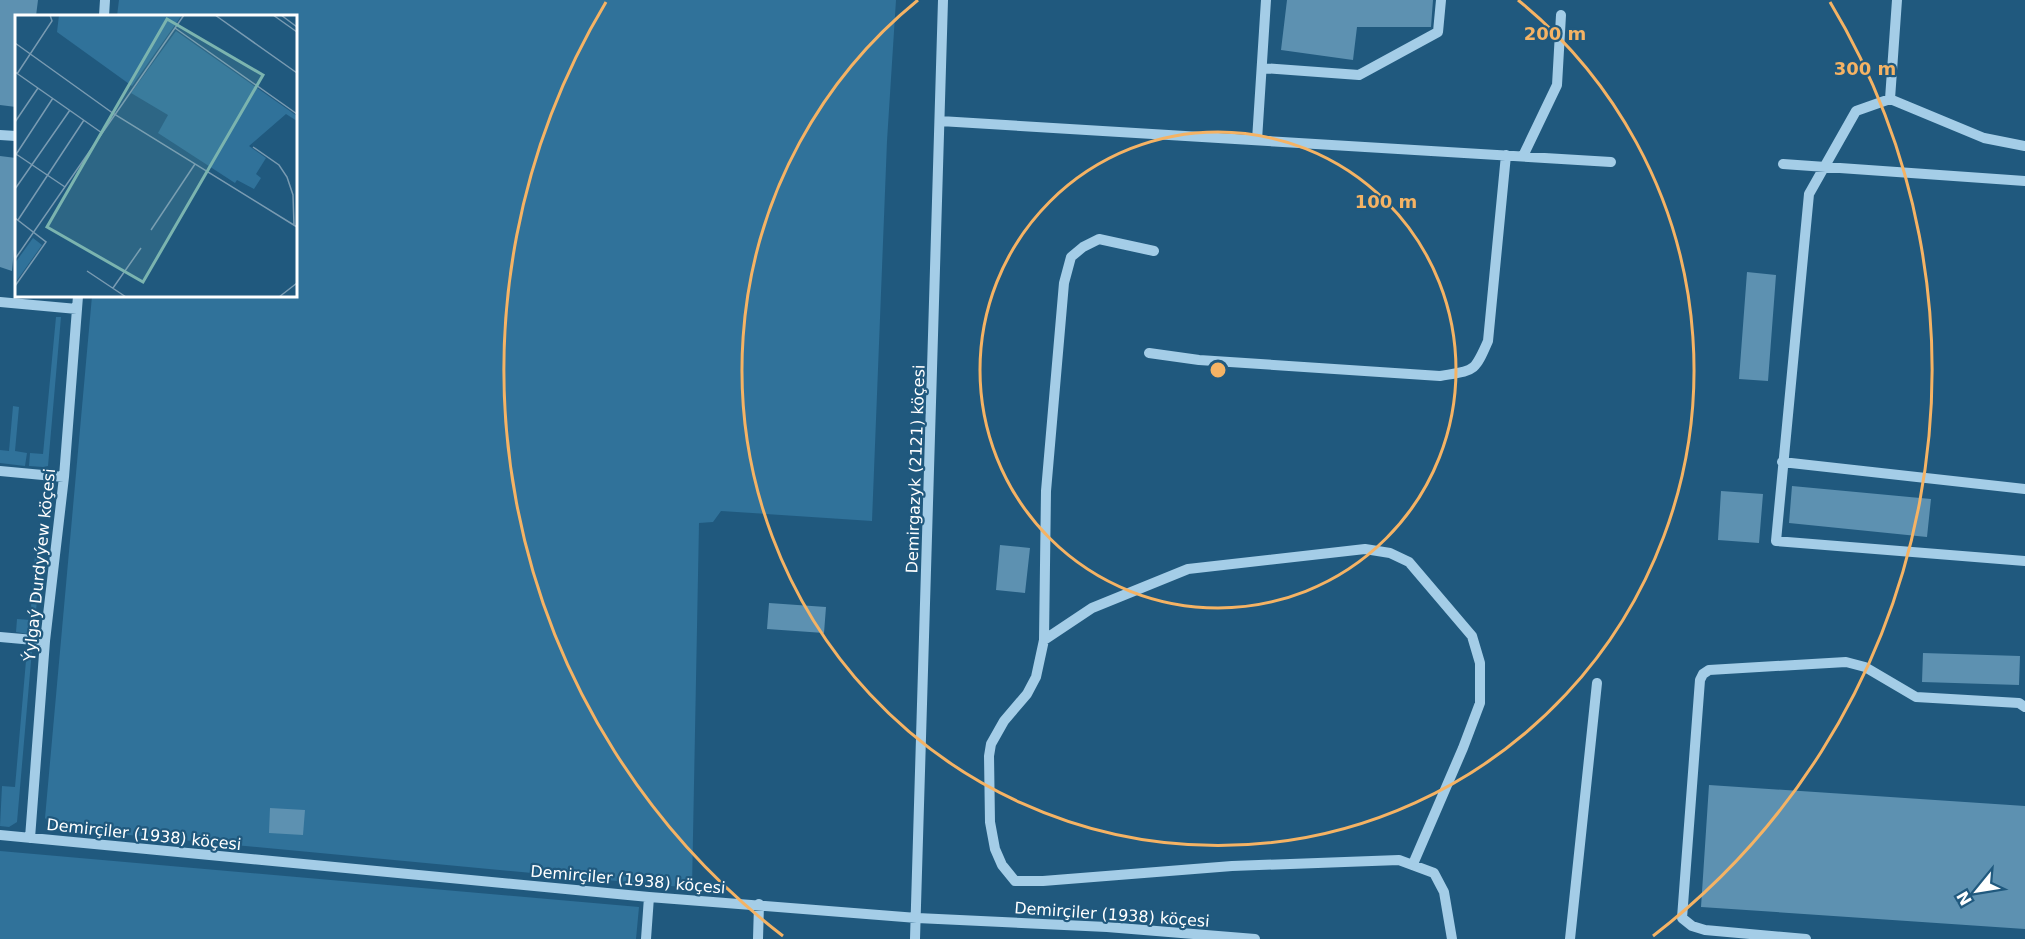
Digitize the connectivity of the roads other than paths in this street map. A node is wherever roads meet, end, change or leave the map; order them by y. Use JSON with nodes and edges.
{"nodes":[{"id":1,"x":105,"y":0,"type":"edge"},
{"id":2,"x":944,"y":0,"type":"edge"},
{"id":3,"x":1266,"y":0,"type":"edge"},
{"id":4,"x":1441,"y":0,"type":"edge"},
{"id":5,"x":1897,"y":0,"type":"edge"},
{"id":6,"x":104,"y":15,"type":"edge"},
{"id":7,"x":1561,"y":15,"type":"dead end"},
{"id":8,"x":1262,"y":68,"type":"junction"},
{"id":9,"x":1890,"y":99,"type":"junction"},
{"id":10,"x":940,"y":121,"type":"junction"},
{"id":11,"x":0,"y":135,"type":"edge"},
{"id":12,"x":15,"y":136,"type":"edge"},
{"id":13,"x":1257,"y":140,"type":"junction"},
{"id":14,"x":2025,"y":146,"type":"edge"},
{"id":15,"x":1506,"y":155,"type":"junction"},
{"id":16,"x":1523,"y":156,"type":"junction"},
{"id":17,"x":1611,"y":162,"type":"dead end"},
{"id":18,"x":1783,"y":164,"type":"dead end"},
{"id":19,"x":1826,"y":167,"type":"junction"},
{"id":20,"x":2025,"y":181,"type":"edge"},
{"id":21,"x":1154,"y":251,"type":"dead end"},
{"id":22,"x":78,"y":297,"type":"edge"},
{"id":23,"x":0,"y":302,"type":"edge"},
{"id":24,"x":77,"y":309,"type":"junction"},
{"id":25,"x":1149,"y":353,"type":"dead end"},
{"id":26,"x":1782,"y":462,"type":"junction"},
{"id":27,"x":0,"y":471,"type":"edge"},
{"id":28,"x":64,"y":477,"type":"junction"},
{"id":29,"x":2025,"y":489,"type":"edge"},
{"id":30,"x":2025,"y":561,"type":"edge"},
{"id":31,"x":0,"y":637,"type":"edge"},
{"id":32,"x":1044,"y":640,"type":"junction"},
{"id":33,"x":45,"y":641,"type":"junction"},
{"id":34,"x":1597,"y":683,"type":"dead end"},
{"id":35,"x":2025,"y":707,"type":"edge"},
{"id":36,"x":0,"y":835,"type":"edge"},
{"id":37,"x":30,"y":838,"type":"junction"},
{"id":38,"x":1413,"y":864,"type":"junction"},
{"id":39,"x":649,"y":897,"type":"junction"},
{"id":40,"x":759,"y":904,"type":"junction"},
{"id":41,"x":917,"y":918,"type":"junction"},
{"id":42,"x":1107,"y":927,"type":"junction"},
{"id":43,"x":646,"y":939,"type":"edge"},
{"id":44,"x":758,"y":939,"type":"edge"},
{"id":45,"x":915,"y":939,"type":"edge"},
{"id":46,"x":1106,"y":939,"type":"edge"},
{"id":47,"x":1255,"y":939,"type":"edge"},
{"id":48,"x":1452,"y":939,"type":"edge"},
{"id":49,"x":1570,"y":939,"type":"edge"},
{"id":50,"x":1806,"y":939,"type":"edge"}],
"edges":[{"from":1,"to":6,"type":"street"},
{"from":2,"to":10,"type":"street","name":"Demirgazyk (2121) köçesi"},
{"from":3,"to":8,"type":"street"},
{"from":4,"to":8,"type":"street"},
{"from":5,"to":9,"type":"street"},
{"from":7,"to":16,"type":"street"},
{"from":8,"to":13,"type":"street"},
{"from":9,"to":14,"type":"street"},
{"from":9,"to":19,"type":"street"},
{"from":10,"to":13,"type":"street"},
{"from":10,"to":41,"type":"street","name":"Demirgazyk (2121) köçesi"},
{"from":11,"to":12,"type":"street"},
{"from":13,"to":15,"type":"street"},
{"from":15,"to":16,"type":"street"},
{"from":15,"to":25,"type":"street"},
{"from":16,"to":17,"type":"street"},
{"from":18,"to":19,"type":"street"},
{"from":19,"to":20,"type":"street"},
{"from":19,"to":26,"type":"street"},
{"from":21,"to":32,"type":"street"},
{"from":22,"to":24,"type":"street","name":"Ýylgaý Durdyýew köçesi"},
{"from":23,"to":24,"type":"street"},
{"from":24,"to":28,"type":"street","name":"Ýylgaý Durdyýew köçesi"},
{"from":26,"to":29,"type":"street"},
{"from":26,"to":30,"type":"street"},
{"from":27,"to":28,"type":"street"},
{"from":28,"to":33,"type":"street","name":"Ýylgaý Durdyýew köçesi"},
{"from":31,"to":33,"type":"street"},
{"from":32,"to":38,"type":"street"},
{"from":32,"to":38,"type":"street"},
{"from":33,"to":37,"type":"street","name":"Ýylgaý Durdyýew köçesi"},
{"from":34,"to":49,"type":"street"},
{"from":35,"to":50,"type":"street"},
{"from":36,"to":37,"type":"street","name":"Demirçiler (1938) köçesi"},
{"from":37,"to":39,"type":"street","name":"Demirçiler (1938) köçesi"},
{"from":38,"to":48,"type":"street"},
{"from":39,"to":40,"type":"street","name":"Demirçiler (1938) köçesi"},
{"from":39,"to":43,"type":"street"},
{"from":40,"to":41,"type":"street","name":"Demirçiler (1938) köçesi"},
{"from":40,"to":44,"type":"street"},
{"from":41,"to":42,"type":"street","name":"Demirçiler (1938) köçesi"},
{"from":41,"to":45,"type":"street","name":"Demirgazyk (2121) köçesi"},
{"from":42,"to":46,"type":"street"},
{"from":42,"to":47,"type":"street","name":"Demirçiler (1938) köçesi"}]}
